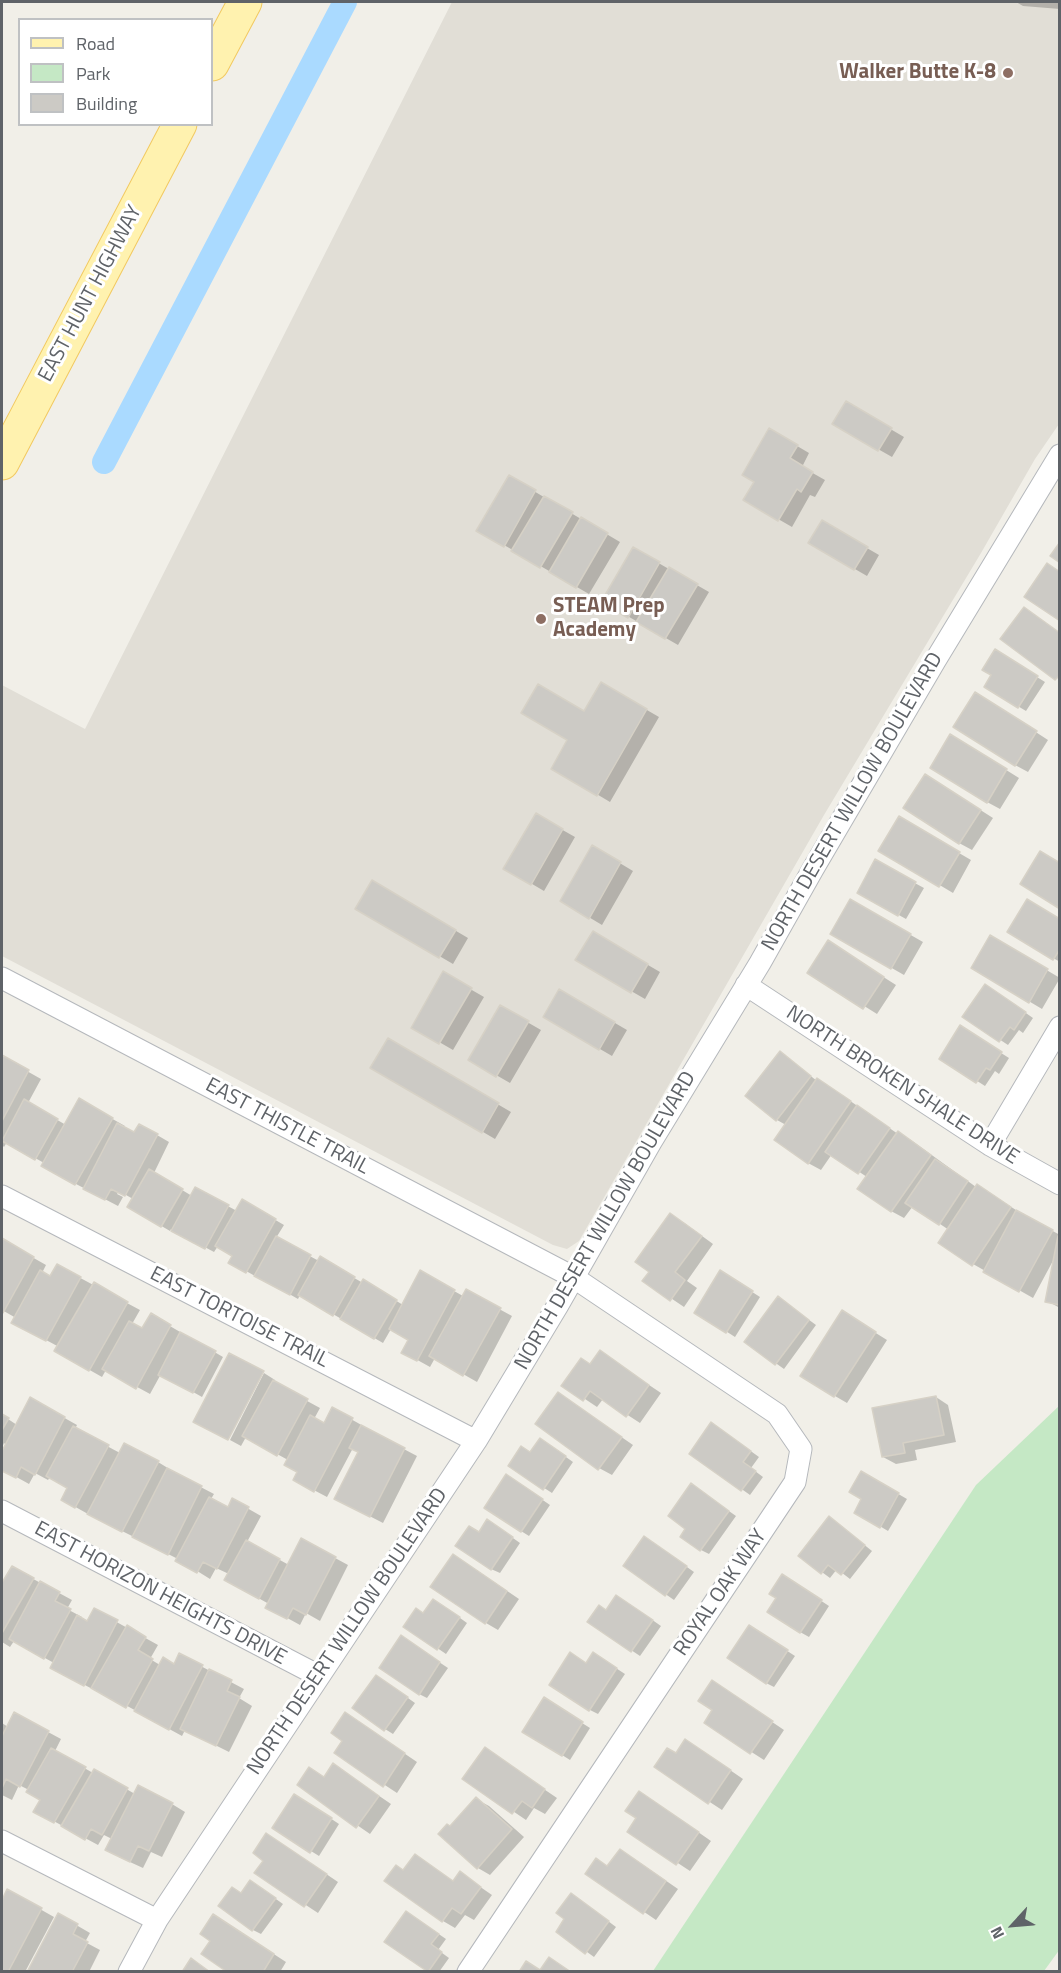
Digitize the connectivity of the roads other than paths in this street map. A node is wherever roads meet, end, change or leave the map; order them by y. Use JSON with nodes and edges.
{"nodes":[{"id":1,"x":245,"y":2,"type":"edge"},
{"id":2,"x":213,"y":62,"type":"edge"},
{"id":3,"x":179,"y":126,"type":"edge"},
{"id":4,"x":1059,"y":455,"type":"edge"},
{"id":5,"x":2,"y":463,"type":"edge"},
{"id":6,"x":2,"y":978,"type":"edge"},
{"id":7,"x":746,"y":985,"type":"junction"},
{"id":8,"x":1059,"y":1027,"type":"edge"},
{"id":9,"x":990,"y":1145,"type":"junction"},
{"id":10,"x":1059,"y":1184,"type":"edge"},
{"id":11,"x":2,"y":1196,"type":"edge"},
{"id":12,"x":573,"y":1277,"type":"junction"},
{"id":13,"x":476,"y":1441,"type":"junction"},
{"id":14,"x":2,"y":1511,"type":"edge"},
{"id":15,"x":319,"y":1676,"type":"junction"},
{"id":16,"x":2,"y":1841,"type":"edge"},
{"id":17,"x":157,"y":1920,"type":"junction"},
{"id":18,"x":129,"y":1971,"type":"edge"},
{"id":19,"x":468,"y":1971,"type":"edge"}],
"edges":[{"from":1,"to":2,"type":"main road"},
{"from":3,"to":5,"type":"main road","name":"EAST HUNT HIGHWAY"},
{"from":4,"to":7,"type":"street","name":"NORTH DESERT WILLOW BOULEVARD"},
{"from":6,"to":12,"type":"street","name":"EAST THISTLE TRAIL"},
{"from":7,"to":9,"type":"street","name":"NORTH BROKEN SHALE DRIVE"},
{"from":7,"to":12,"type":"street","name":"NORTH DESERT WILLOW BOULEVARD"},
{"from":8,"to":9,"type":"street"},
{"from":9,"to":10,"type":"street","name":"NORTH BROKEN SHALE DRIVE"},
{"from":11,"to":13,"type":"street","name":"EAST TORTOISE TRAIL"},
{"from":12,"to":13,"type":"street","name":"NORTH DESERT WILLOW BOULEVARD"},
{"from":12,"to":19,"type":"street","name":"ROYAL OAK WAY"},
{"from":13,"to":15,"type":"street","name":"NORTH DESERT WILLOW BOULEVARD"},
{"from":14,"to":15,"type":"street","name":"EAST HORIZON HEIGHTS DRIVE"},
{"from":15,"to":17,"type":"street","name":"NORTH DESERT WILLOW BOULEVARD"},
{"from":16,"to":17,"type":"street"},
{"from":17,"to":18,"type":"street","name":"NORTH DESERT WILLOW BOULEVARD"}]}
